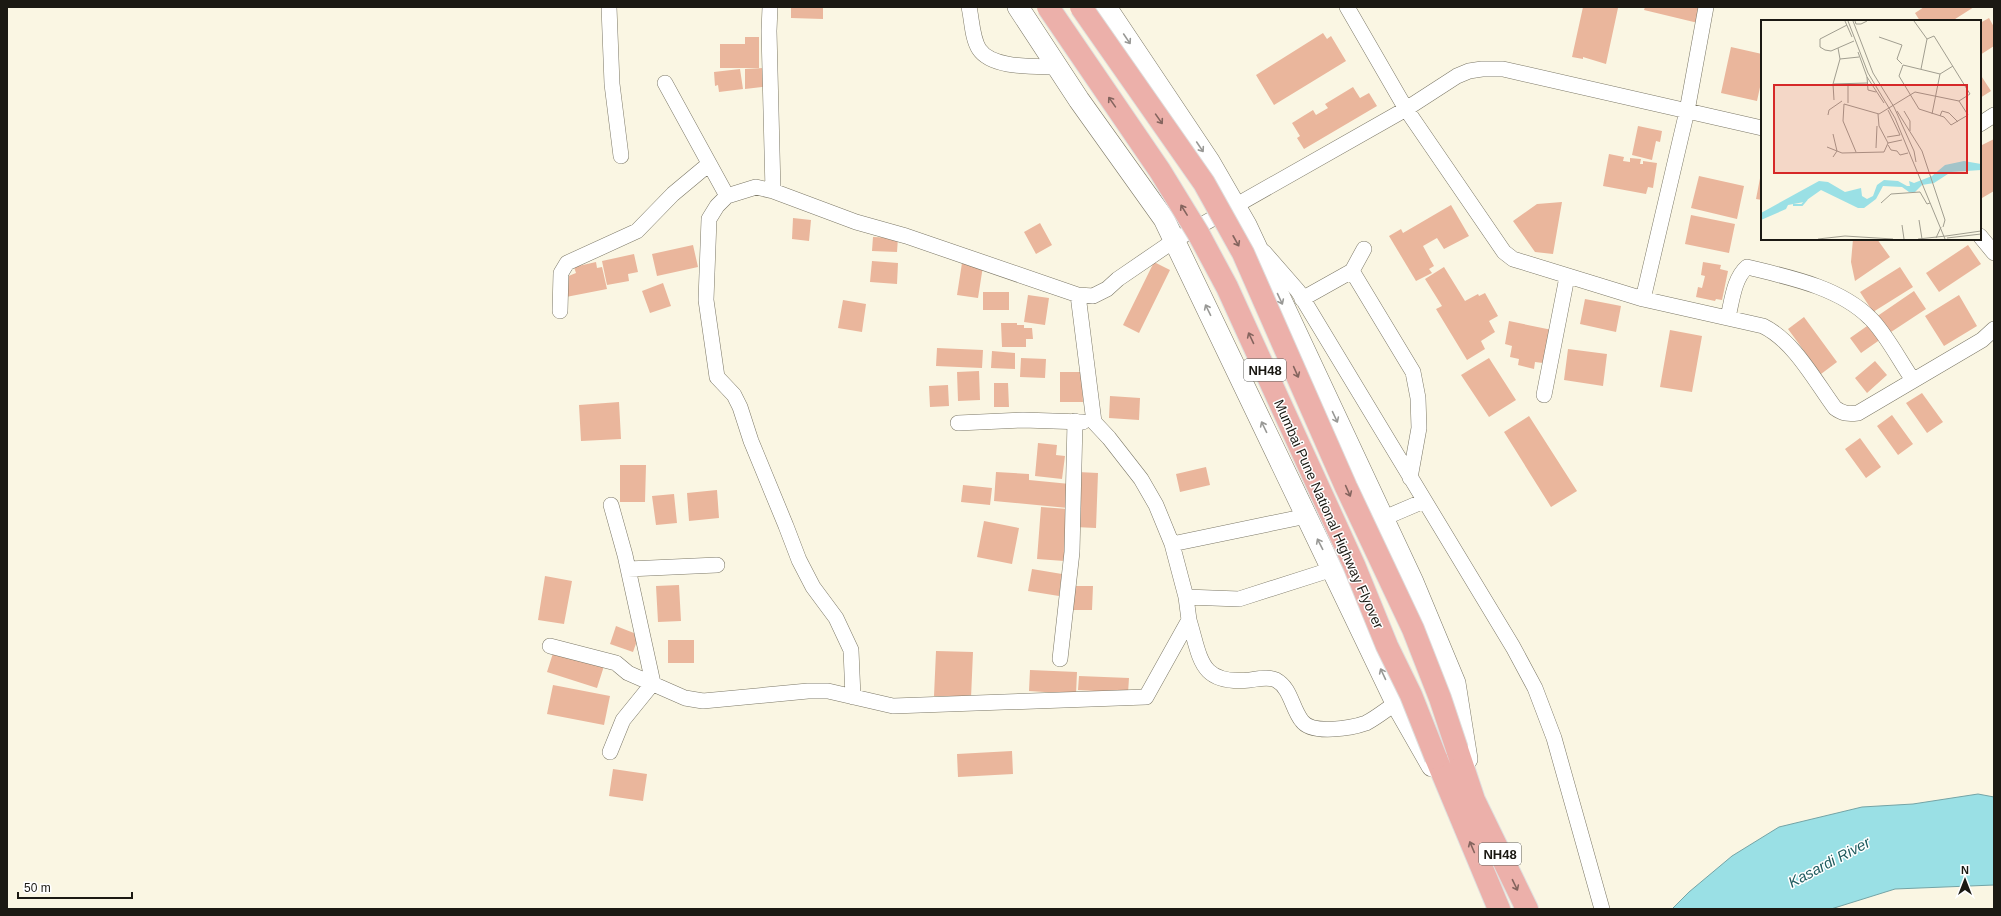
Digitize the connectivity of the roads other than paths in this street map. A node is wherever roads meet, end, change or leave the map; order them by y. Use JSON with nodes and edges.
{"nodes":[{"id":1,"x":609,"y":7,"type":"edge"},
{"id":2,"x":770,"y":7,"type":"edge"},
{"id":3,"x":969,"y":7,"type":"edge"},
{"id":4,"x":1018,"y":7,"type":"edge"},
{"id":5,"x":1048,"y":7,"type":"edge"},
{"id":6,"x":1081,"y":7,"type":"edge"},
{"id":7,"x":1106,"y":7,"type":"edge"},
{"id":8,"x":1347,"y":7,"type":"edge"},
{"id":9,"x":1706,"y":7,"type":"edge"},
{"id":10,"x":1058,"y":67,"type":"junction"},
{"id":11,"x":665,"y":83,"type":"dead end"},
{"id":12,"x":1406,"y":109,"type":"junction"},
{"id":13,"x":1687,"y":111,"type":"junction"},
{"id":14,"x":1994,"y":115,"type":"edge"},
{"id":15,"x":1981,"y":123,"type":"edge"},
{"id":16,"x":1761,"y":128,"type":"edge"},
{"id":17,"x":621,"y":156,"type":"dead end"},
{"id":18,"x":709,"y":164,"type":"junction"},
{"id":19,"x":773,"y":191,"type":"junction"},
{"id":20,"x":727,"y":196,"type":"junction"},
{"id":21,"x":1236,"y":207,"type":"junction"},
{"id":22,"x":1251,"y":236,"type":"junction"},
{"id":23,"x":1981,"y":237,"type":"edge"},
{"id":24,"x":1174,"y":240,"type":"junction"},
{"id":25,"x":1364,"y":249,"type":"dead end"},
{"id":26,"x":1994,"y":253,"type":"edge"},
{"id":27,"x":1352,"y":271,"type":"junction"},
{"id":28,"x":1567,"y":277,"type":"junction"},
{"id":29,"x":1078,"y":295,"type":"junction"},
{"id":30,"x":1302,"y":299,"type":"junction"},
{"id":31,"x":1643,"y":299,"type":"junction"},
{"id":32,"x":560,"y":310,"type":"dead end"},
{"id":33,"x":1728,"y":317,"type":"junction"},
{"id":34,"x":1994,"y":329,"type":"edge"},
{"id":35,"x":1914,"y":380,"type":"junction"},
{"id":36,"x":1544,"y":395,"type":"dead end"},
{"id":37,"x":1075,"y":422,"type":"junction"},
{"id":38,"x":1094,"y":422,"type":"junction"},
{"id":39,"x":958,"y":423,"type":"dead end"},
{"id":40,"x":1410,"y":478,"type":"junction"},
{"id":41,"x":1424,"y":501,"type":"junction"},
{"id":42,"x":611,"y":505,"type":"dead end"},
{"id":43,"x":1306,"y":516,"type":"junction"},
{"id":44,"x":1384,"y":518,"type":"junction"},
{"id":45,"x":1172,"y":544,"type":"junction"},
{"id":46,"x":717,"y":565,"type":"dead end"},
{"id":47,"x":628,"y":569,"type":"junction"},
{"id":48,"x":1333,"y":569,"type":"junction"},
{"id":49,"x":1186,"y":597,"type":"junction"},
{"id":50,"x":1189,"y":620,"type":"junction"},
{"id":51,"x":550,"y":646,"type":"dead end"},
{"id":52,"x":1060,"y":659,"type":"dead end"},
{"id":53,"x":653,"y":683,"type":"junction"},
{"id":54,"x":853,"y":696,"type":"junction"},
{"id":55,"x":1396,"y":703,"type":"junction"},
{"id":56,"x":610,"y":752,"type":"dead end"},
{"id":57,"x":1464,"y":803,"type":"junction"},
{"id":58,"x":1499,"y":909,"type":"edge"},
{"id":59,"x":1526,"y":909,"type":"edge"},
{"id":60,"x":1602,"y":909,"type":"edge"}],
"edges":[{"from":1,"to":17,"type":"street"},
{"from":2,"to":19,"type":"street"},
{"from":3,"to":10,"type":"street"},
{"from":4,"to":10,"type":"main road"},
{"from":57,"to":5,"type":"highway","name":"Mumbai Pune National Highway Flyover","number":"NH48","one_way":true,"bridge":true},
{"from":6,"to":57,"type":"highway","name":"Mumbai Pune National Highway Flyover","number":"NH48","one_way":true,"bridge":true},
{"from":7,"to":21,"type":"main road","one_way":true},
{"from":8,"to":12,"type":"street"},
{"from":9,"to":13,"type":"street"},
{"from":10,"to":24,"type":"main road"},
{"from":11,"to":18,"type":"street"},
{"from":12,"to":13,"type":"street"},
{"from":12,"to":21,"type":"street"},
{"from":12,"to":28,"type":"street"},
{"from":13,"to":16,"type":"street"},
{"from":13,"to":31,"type":"street"},
{"from":14,"to":15,"type":"street"},
{"from":18,"to":20,"type":"street"},
{"from":18,"to":32,"type":"street"},
{"from":19,"to":20,"type":"street"},
{"from":19,"to":29,"type":"street"},
{"from":20,"to":54,"type":"street"},
{"from":21,"to":22,"type":"main road"},
{"from":21,"to":24,"type":"street"},
{"from":22,"to":30,"type":"street"},
{"from":22,"to":44,"type":"main road","one_way":true},
{"from":23,"to":26,"type":"street"},
{"from":24,"to":29,"type":"street"},
{"from":43,"to":24,"type":"main road","one_way":true},
{"from":25,"to":27,"type":"street"},
{"from":27,"to":30,"type":"street"},
{"from":27,"to":40,"type":"street"},
{"from":28,"to":31,"type":"street"},
{"from":28,"to":36,"type":"street"},
{"from":29,"to":38,"type":"street"},
{"from":30,"to":40,"type":"street"},
{"from":31,"to":33,"type":"street"},
{"from":33,"to":35,"type":"street"},
{"from":33,"to":35,"type":"street"},
{"from":34,"to":35,"type":"street"},
{"from":37,"to":38,"type":"street"},
{"from":37,"to":39,"type":"street"},
{"from":37,"to":52,"type":"street"},
{"from":38,"to":45,"type":"street"},
{"from":40,"to":41,"type":"street"},
{"from":41,"to":44,"type":"street"},
{"from":41,"to":60,"type":"street"},
{"from":42,"to":47,"type":"street"},
{"from":43,"to":45,"type":"street"},
{"from":48,"to":43,"type":"main road","one_way":true},
{"from":44,"to":57,"type":"main road"},
{"from":45,"to":49,"type":"street"},
{"from":46,"to":47,"type":"street"},
{"from":47,"to":53,"type":"street"},
{"from":48,"to":49,"type":"street"},
{"from":55,"to":48,"type":"main road","one_way":true},
{"from":49,"to":50,"type":"street"},
{"from":50,"to":54,"type":"street"},
{"from":50,"to":55,"type":"street"},
{"from":51,"to":53,"type":"street"},
{"from":53,"to":54,"type":"street"},
{"from":53,"to":56,"type":"street"},
{"from":55,"to":57,"type":"main road"},
{"from":58,"to":57,"type":"highway","number":"NH48","one_way":true},
{"from":57,"to":59,"type":"highway","number":"NH48","one_way":true}]}
